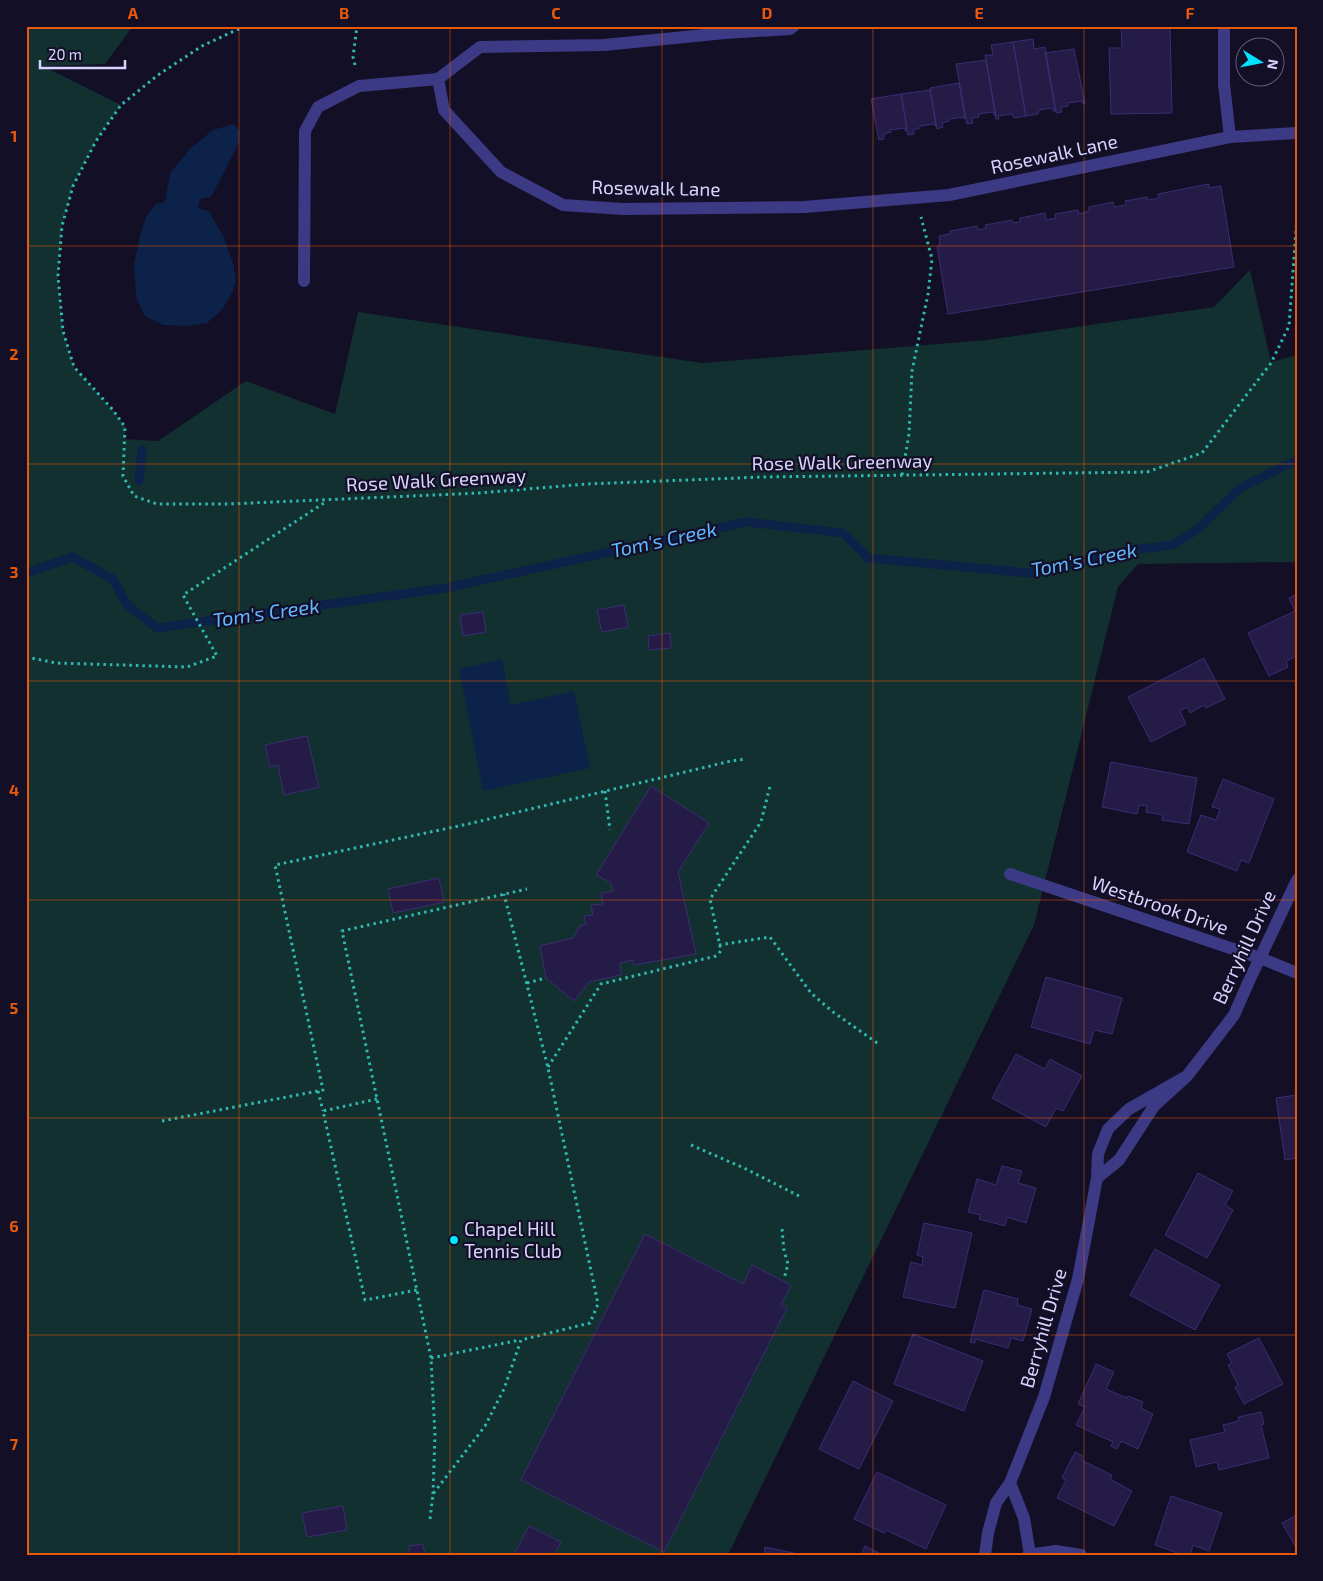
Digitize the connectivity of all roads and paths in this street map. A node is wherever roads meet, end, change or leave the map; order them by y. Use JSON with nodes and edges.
{"nodes":[{"id":1,"x":245,"y":26,"type":"edge"},
{"id":2,"x":357,"y":26,"type":"edge"},
{"id":3,"x":794,"y":26,"type":"edge"},
{"id":4,"x":1224,"y":26,"type":"edge"},
{"id":5,"x":438,"y":79,"type":"junction"},
{"id":6,"x":359,"y":86,"type":"junction"},
{"id":7,"x":1297,"y":133,"type":"edge"},
{"id":8,"x":1230,"y":137,"type":"junction"},
{"id":9,"x":916,"y":197,"type":"junction"},
{"id":10,"x":1297,"y":217,"type":"edge"},
{"id":11,"x":304,"y":281,"type":"dead end"},
{"id":12,"x":902,"y":475,"type":"junction"},
{"id":13,"x":327,"y":501,"type":"junction"},
{"id":14,"x":26,"y":657,"type":"edge"},
{"id":15,"x":746,"y":759,"type":"dead end"},
{"id":16,"x":770,"y":786,"type":"dead end"},
{"id":17,"x":605,"y":791,"type":"junction"},
{"id":18,"x":610,"y":830,"type":"dead end"},
{"id":19,"x":1010,"y":874,"type":"dead end"},
{"id":20,"x":1297,"y":880,"type":"edge"},
{"id":21,"x":527,"y":889,"type":"dead end"},
{"id":22,"x":504,"y":894,"type":"junction"},
{"id":23,"x":720,"y":945,"type":"junction"},
{"id":24,"x":1260,"y":958,"type":"junction"},
{"id":25,"x":1297,"y":973,"type":"edge"},
{"id":26,"x":546,"y":978,"type":"dead end"},
{"id":27,"x":527,"y":983,"type":"junction"},
{"id":28,"x":880,"y":1045,"type":"dead end"},
{"id":29,"x":548,"y":1068,"type":"junction"},
{"id":30,"x":1187,"y":1076,"type":"junction"},
{"id":31,"x":318,"y":1091,"type":"junction"},
{"id":32,"x":377,"y":1099,"type":"junction"},
{"id":33,"x":323,"y":1111,"type":"junction"},
{"id":34,"x":162,"y":1121,"type":"dead end"},
{"id":35,"x":691,"y":1145,"type":"dead end"},
{"id":36,"x":1097,"y":1178,"type":"junction"},
{"id":37,"x":799,"y":1196,"type":"dead end"},
{"id":38,"x":782,"y":1229,"type":"dead end"},
{"id":39,"x":784,"y":1279,"type":"dead end"},
{"id":40,"x":417,"y":1290,"type":"junction"},
{"id":41,"x":521,"y":1340,"type":"junction"},
{"id":42,"x":431,"y":1358,"type":"junction"},
{"id":43,"x":1010,"y":1483,"type":"junction"},
{"id":44,"x":433,"y":1494,"type":"junction"},
{"id":45,"x":430,"y":1519,"type":"dead end"},
{"id":46,"x":985,"y":1555,"type":"edge"},
{"id":47,"x":1029,"y":1555,"type":"edge"},
{"id":48,"x":1081,"y":1555,"type":"edge"}],
"edges":[{"from":1,"to":13,"type":"path","name":"Rose Walk Greenway"},
{"from":2,"to":6,"type":"path"},
{"from":3,"to":5,"type":"street"},
{"from":4,"to":8,"type":"street"},
{"from":5,"to":6,"type":"street"},
{"from":5,"to":9,"type":"street","name":"Rosewalk Lane"},
{"from":6,"to":11,"type":"street"},
{"from":7,"to":8,"type":"street","name":"Rosewalk Lane"},
{"from":8,"to":9,"type":"street","name":"Rosewalk Lane"},
{"from":9,"to":12,"type":"path"},
{"from":10,"to":12,"type":"path","name":"Rose Walk Greenway"},
{"from":12,"to":13,"type":"path","name":"Rose Walk Greenway"},
{"from":13,"to":14,"type":"path"},
{"from":15,"to":17,"type":"path"},
{"from":16,"to":23,"type":"path"},
{"from":17,"to":18,"type":"path"},
{"from":17,"to":31,"type":"path"},
{"from":19,"to":24,"type":"street","name":"Westbrook Drive"},
{"from":20,"to":24,"type":"street","name":"Berryhill Drive"},
{"from":21,"to":22,"type":"path"},
{"from":22,"to":27,"type":"path"},
{"from":22,"to":32,"type":"path"},
{"from":23,"to":28,"type":"path"},
{"from":23,"to":29,"type":"path"},
{"from":24,"to":25,"type":"street","name":"Westbrook Drive"},
{"from":24,"to":30,"type":"street","name":"Berryhill Drive"},
{"from":26,"to":27,"type":"path"},
{"from":27,"to":29,"type":"path"},
{"from":29,"to":41,"type":"path"},
{"from":30,"to":36,"type":"street","name":"Berryhill Drive"},
{"from":30,"to":36,"type":"street","name":"Berryhill Drive"},
{"from":31,"to":33,"type":"path"},
{"from":31,"to":34,"type":"path"},
{"from":32,"to":33,"type":"path"},
{"from":32,"to":40,"type":"path"},
{"from":33,"to":40,"type":"path"},
{"from":35,"to":37,"type":"path"},
{"from":36,"to":43,"type":"street","name":"Berryhill Drive"},
{"from":38,"to":39,"type":"path"},
{"from":40,"to":42,"type":"path"},
{"from":41,"to":42,"type":"path"},
{"from":41,"to":44,"type":"path"},
{"from":42,"to":44,"type":"path"},
{"from":43,"to":46,"type":"street","name":"Berryhill Drive"},
{"from":43,"to":47,"type":"street"},
{"from":44,"to":45,"type":"path"},
{"from":47,"to":48,"type":"street"}]}
